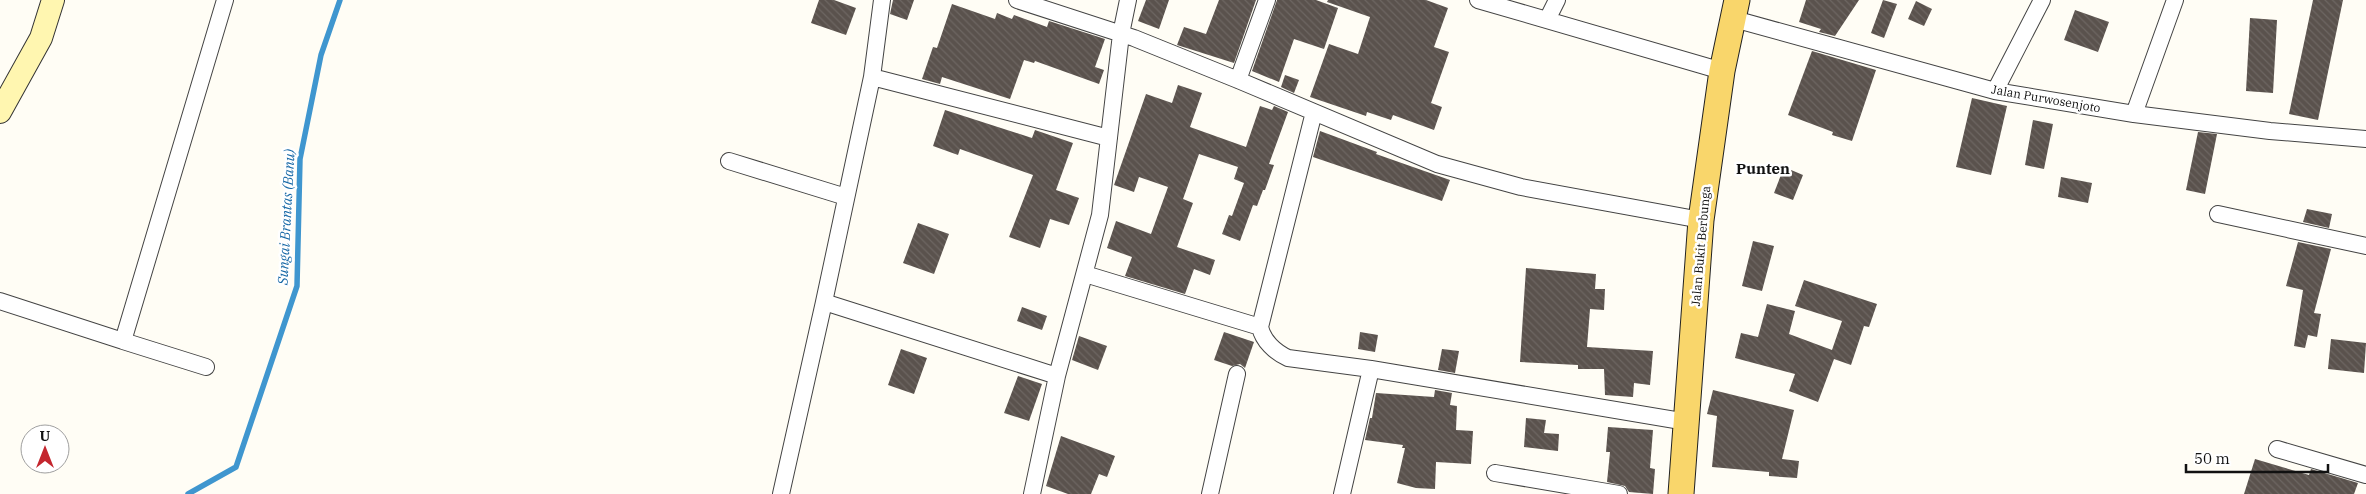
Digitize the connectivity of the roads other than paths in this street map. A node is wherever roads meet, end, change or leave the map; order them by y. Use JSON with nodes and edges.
{"nodes":[{"id":1,"x":53,"y":0,"type":"edge"},
{"id":2,"x":225,"y":0,"type":"edge"},
{"id":3,"x":882,"y":0,"type":"edge"},
{"id":4,"x":1017,"y":0,"type":"edge"},
{"id":5,"x":1128,"y":0,"type":"edge"},
{"id":6,"x":1267,"y":0,"type":"edge"},
{"id":7,"x":1478,"y":0,"type":"edge"},
{"id":8,"x":1557,"y":0,"type":"edge"},
{"id":9,"x":2042,"y":0,"type":"edge"},
{"id":10,"x":2175,"y":0,"type":"edge"},
{"id":11,"x":1736,"y":9,"type":"edge"},
{"id":12,"x":1548,"y":18,"type":"junction"},
{"id":13,"x":1121,"y":34,"type":"junction"},
{"id":14,"x":1722,"y":71,"type":"junction"},
{"id":15,"x":872,"y":77,"type":"junction"},
{"id":16,"x":1238,"y":80,"type":"junction"},
{"id":17,"x":1995,"y":91,"type":"junction"},
{"id":18,"x":0,"y":112,"type":"edge"},
{"id":19,"x":1314,"y":112,"type":"junction"},
{"id":20,"x":2134,"y":114,"type":"junction"},
{"id":21,"x":1109,"y":138,"type":"junction"},
{"id":22,"x":2366,"y":139,"type":"edge"},
{"id":23,"x":729,"y":161,"type":"dead end"},
{"id":24,"x":846,"y":197,"type":"junction"},
{"id":25,"x":2218,"y":214,"type":"dead end"},
{"id":26,"x":1701,"y":220,"type":"junction"},
{"id":27,"x":2366,"y":246,"type":"edge"},
{"id":28,"x":1084,"y":274,"type":"junction"},
{"id":29,"x":0,"y":301,"type":"edge"},
{"id":30,"x":824,"y":302,"type":"junction"},
{"id":31,"x":1260,"y":327,"type":"junction"},
{"id":32,"x":123,"y":341,"type":"junction"},
{"id":33,"x":206,"y":367,"type":"dead end"},
{"id":34,"x":1371,"y":369,"type":"junction"},
{"id":35,"x":1237,"y":374,"type":"dead end"},
{"id":36,"x":1057,"y":376,"type":"junction"},
{"id":37,"x":1687,"y":422,"type":"junction"},
{"id":38,"x":2277,"y":449,"type":"dead end"},
{"id":39,"x":1495,"y":473,"type":"dead end"},
{"id":40,"x":2366,"y":475,"type":"edge"},
{"id":41,"x":781,"y":494,"type":"edge"},
{"id":42,"x":1032,"y":494,"type":"edge"},
{"id":43,"x":1210,"y":494,"type":"edge"},
{"id":44,"x":1342,"y":494,"type":"edge"},
{"id":45,"x":1619,"y":494,"type":"edge"},
{"id":46,"x":1681,"y":494,"type":"edge"}],
"edges":[{"from":1,"to":18,"type":"street"},
{"from":2,"to":32,"type":"street"},
{"from":3,"to":15,"type":"street"},
{"from":4,"to":13,"type":"street"},
{"from":5,"to":13,"type":"street"},
{"from":6,"to":16,"type":"street"},
{"from":7,"to":12,"type":"street"},
{"from":8,"to":12,"type":"street"},
{"from":9,"to":17,"type":"street"},
{"from":10,"to":20,"type":"street"},
{"from":11,"to":14,"type":"main road","name":"Jalan Bukit Berbunga"},
{"from":11,"to":17,"type":"street","name":"Jalan Purwosenjoto"},
{"from":12,"to":14,"type":"street"},
{"from":13,"to":16,"type":"street"},
{"from":13,"to":21,"type":"street"},
{"from":14,"to":26,"type":"main road","name":"Jalan Bukit Berbunga"},
{"from":15,"to":21,"type":"street"},
{"from":15,"to":24,"type":"street"},
{"from":16,"to":19,"type":"street"},
{"from":17,"to":20,"type":"street","name":"Jalan Purwosenjoto"},
{"from":19,"to":26,"type":"street"},
{"from":19,"to":31,"type":"street"},
{"from":20,"to":22,"type":"street","name":"Jalan Purwosenjoto"},
{"from":21,"to":28,"type":"street"},
{"from":23,"to":24,"type":"street"},
{"from":24,"to":30,"type":"street"},
{"from":25,"to":27,"type":"street"},
{"from":26,"to":37,"type":"main road","name":"Jalan Bukit Berbunga"},
{"from":28,"to":31,"type":"street"},
{"from":28,"to":36,"type":"street"},
{"from":29,"to":32,"type":"street"},
{"from":30,"to":36,"type":"street"},
{"from":30,"to":41,"type":"street"},
{"from":31,"to":34,"type":"street"},
{"from":32,"to":33,"type":"street"},
{"from":34,"to":37,"type":"street"},
{"from":34,"to":44,"type":"street"},
{"from":35,"to":43,"type":"street"},
{"from":36,"to":42,"type":"street"},
{"from":37,"to":46,"type":"main road","name":"Jalan Bukit Berbunga"},
{"from":38,"to":40,"type":"street"},
{"from":39,"to":45,"type":"street"}]}
